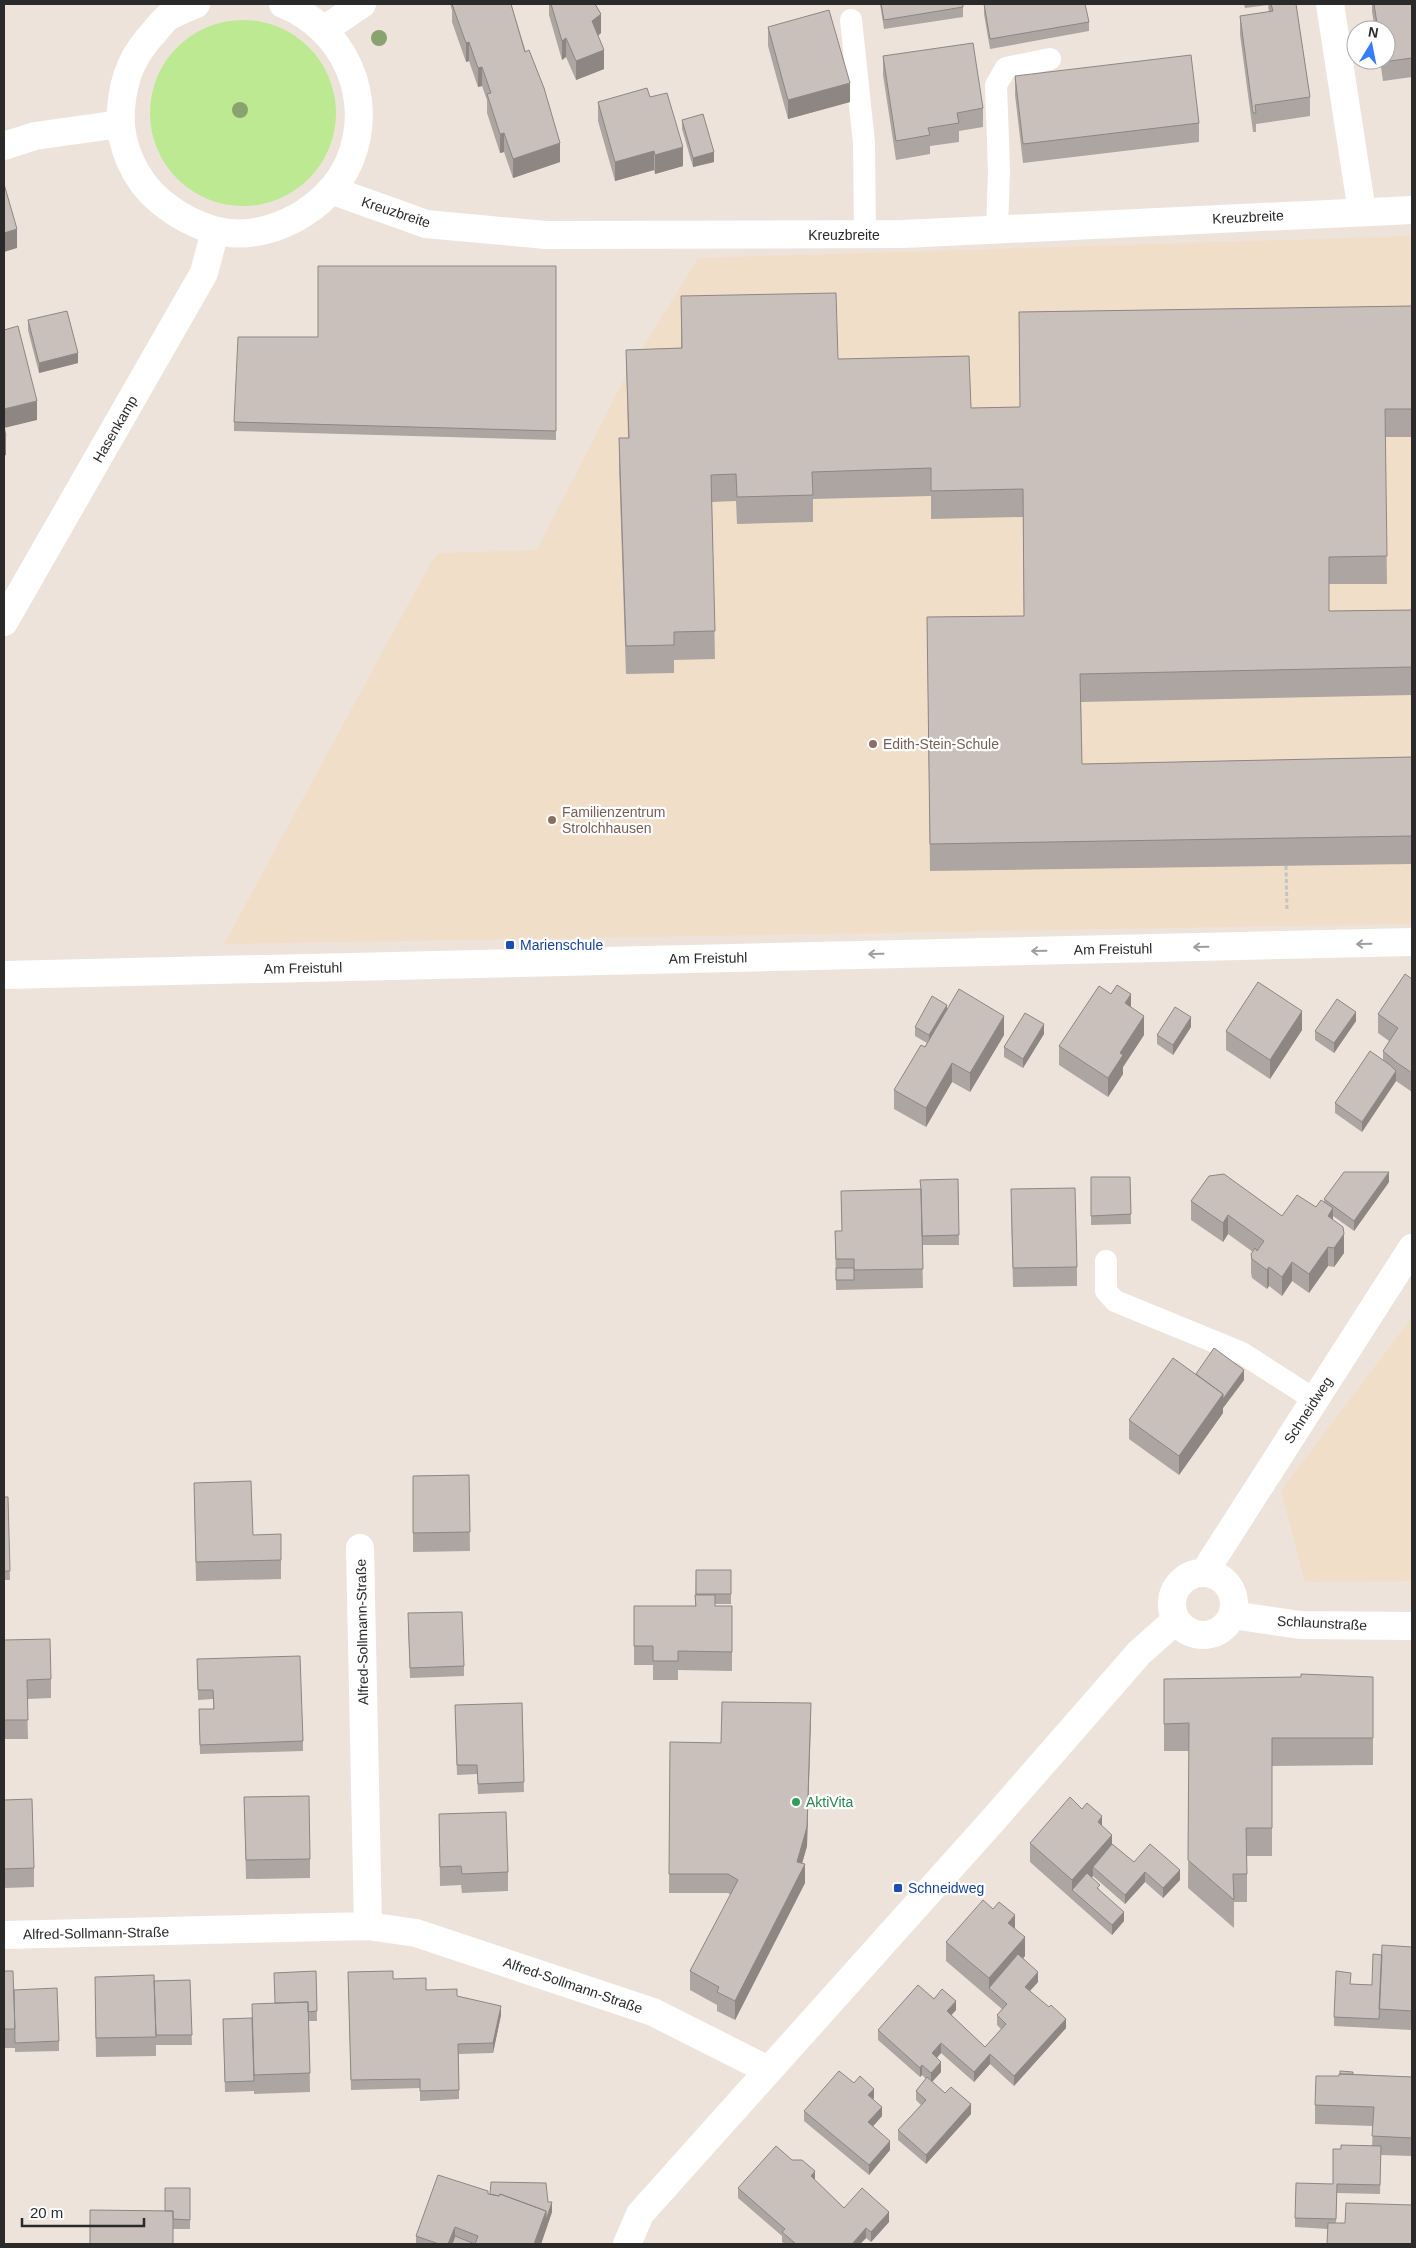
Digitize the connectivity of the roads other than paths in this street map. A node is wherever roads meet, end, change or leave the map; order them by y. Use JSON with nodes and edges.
{"nodes":[{"id":1,"x":196,"y":4,"type":"edge"},
{"id":2,"x":284,"y":4,"type":"edge"},
{"id":3,"x":362,"y":4,"type":"edge"},
{"id":4,"x":1330,"y":4,"type":"edge"},
{"id":5,"x":851,"y":20,"type":"dead end"},
{"id":6,"x":324,"y":29,"type":"junction"},
{"id":7,"x":1050,"y":59,"type":"dead end"},
{"id":8,"x":120,"y":124,"type":"junction"},
{"id":9,"x":4,"y":146,"type":"edge"},
{"id":10,"x":332,"y":190,"type":"junction"},
{"id":11,"x":1412,"y":210,"type":"edge"},
{"id":12,"x":1362,"y":212,"type":"junction"},
{"id":13,"x":997,"y":229,"type":"junction"},
{"id":14,"x":215,"y":231,"type":"junction"},
{"id":15,"x":865,"y":234,"type":"junction"},
{"id":16,"x":4,"y":622,"type":"edge"},
{"id":17,"x":1412,"y":942,"type":"edge"},
{"id":18,"x":4,"y":975,"type":"edge"},
{"id":19,"x":1412,"y":1248,"type":"edge"},
{"id":20,"x":1106,"y":1261,"type":"dead end"},
{"id":21,"x":1315,"y":1400,"type":"junction"},
{"id":22,"x":360,"y":1548,"type":"dead end"},
{"id":23,"x":1208,"y":1573,"type":"junction"},
{"id":24,"x":1232,"y":1615,"type":"junction"},
{"id":25,"x":1176,"y":1620,"type":"junction"},
{"id":26,"x":1412,"y":1626,"type":"edge"},
{"id":27,"x":368,"y":1926,"type":"junction"},
{"id":28,"x":4,"y":1935,"type":"edge"},
{"id":29,"x":768,"y":2070,"type":"junction"},
{"id":30,"x":627,"y":2244,"type":"edge"}],
"edges":[{"from":1,"to":8,"type":"street"},
{"from":2,"to":6,"type":"street"},
{"from":3,"to":6,"type":"street"},
{"from":4,"to":12,"type":"street"},
{"from":5,"to":15,"type":"lane"},
{"from":6,"to":10,"type":"street"},
{"from":7,"to":13,"type":"lane"},
{"from":8,"to":9,"type":"street"},
{"from":8,"to":14,"type":"street"},
{"from":10,"to":14,"type":"street"},
{"from":10,"to":15,"type":"street","name":"Kreuzbreite"},
{"from":11,"to":12,"type":"street","name":"Kreuzbreite"},
{"from":12,"to":13,"type":"street","name":"Kreuzbreite"},
{"from":13,"to":15,"type":"street","name":"Kreuzbreite"},
{"from":14,"to":16,"type":"street","name":"Hasenkamp"},
{"from":17,"to":18,"type":"street","name":"Am Freistuhl","one_way":true},
{"from":19,"to":21,"type":"street","name":"Schneidweg"},
{"from":20,"to":21,"type":"lane"},
{"from":21,"to":23,"type":"street","name":"Schneidweg"},
{"from":22,"to":27,"type":"street","name":"Alfred-Sollmann-Straße"},
{"from":23,"to":24,"type":"street"},
{"from":23,"to":25,"type":"street"},
{"from":24,"to":25,"type":"street"},
{"from":24,"to":26,"type":"street","name":"Schlaunstraße"},
{"from":25,"to":29,"type":"street"},
{"from":27,"to":28,"type":"street","name":"Alfred-Sollmann-Straße"},
{"from":27,"to":29,"type":"street","name":"Alfred-Sollmann-Straße"},
{"from":29,"to":30,"type":"street"}]}
